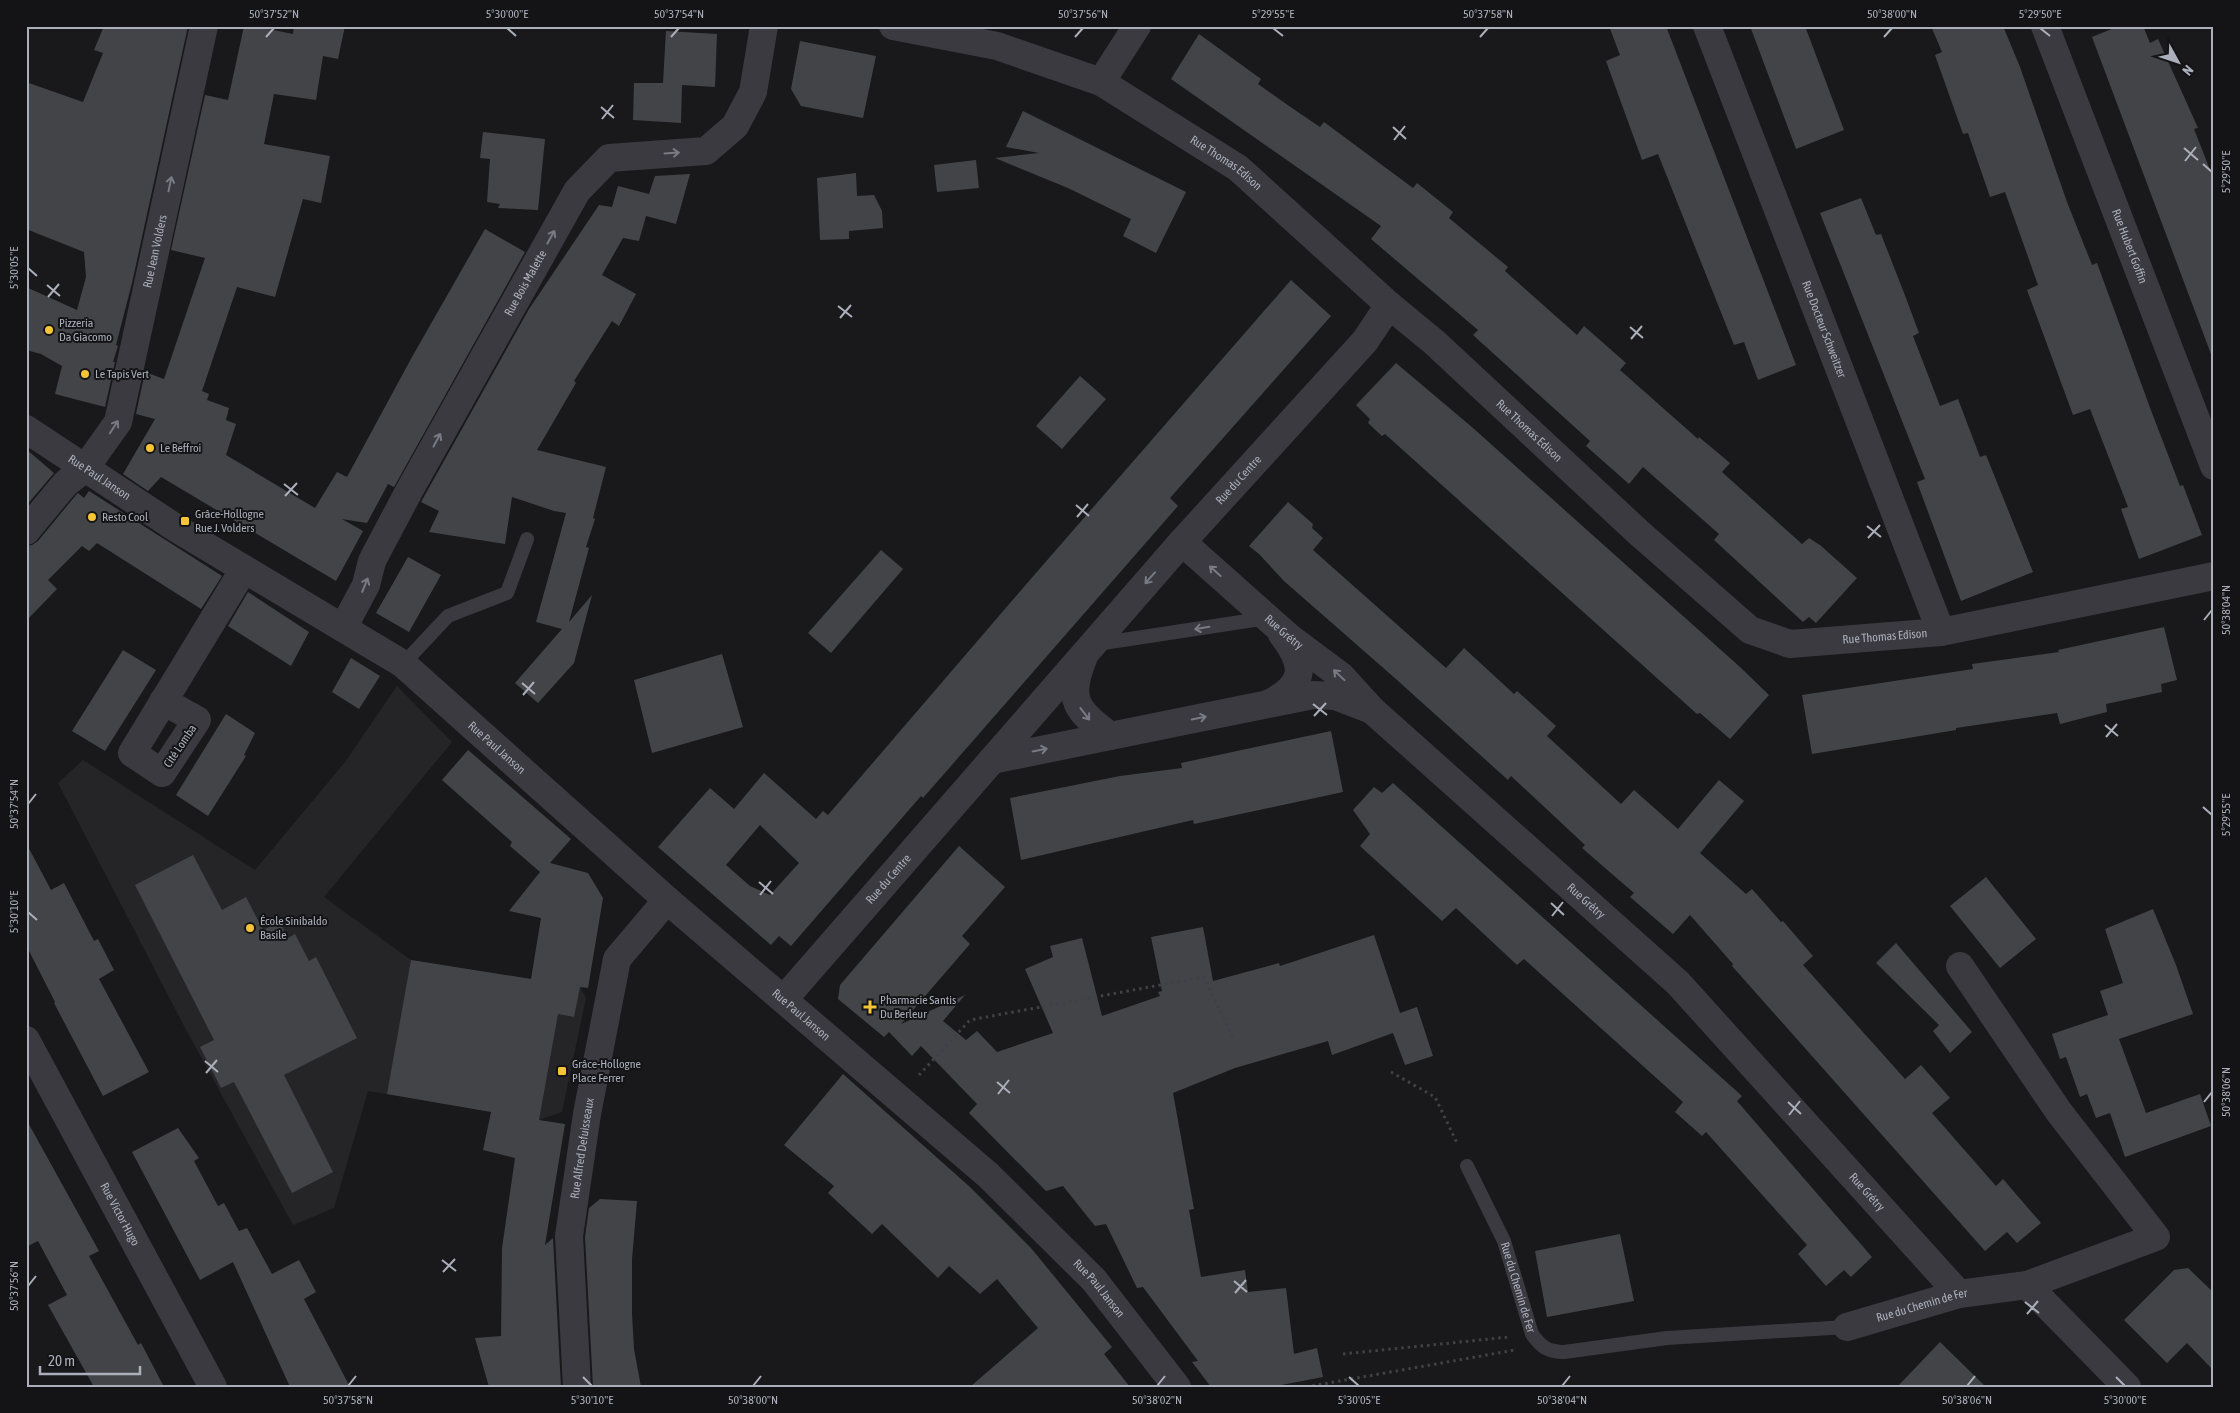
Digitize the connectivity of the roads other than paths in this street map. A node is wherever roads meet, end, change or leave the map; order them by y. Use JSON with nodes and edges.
{"nodes":[{"id":1,"x":204,"y":26,"type":"edge"},
{"id":2,"x":764,"y":26,"type":"edge"},
{"id":3,"x":893,"y":26,"type":"edge"},
{"id":4,"x":1137,"y":26,"type":"edge"},
{"id":5,"x":1707,"y":26,"type":"edge"},
{"id":6,"x":2045,"y":26,"type":"edge"},
{"id":7,"x":1101,"y":82,"type":"junction"},
{"id":8,"x":1389,"y":305,"type":"junction"},
{"id":9,"x":26,"y":429,"type":"edge"},
{"id":10,"x":2214,"y":466,"type":"edge"},
{"id":11,"x":86,"y":467,"type":"junction"},
{"id":12,"x":26,"y":531,"type":"edge"},
{"id":13,"x":527,"y":539,"type":"dead end"},
{"id":14,"x":1182,"y":542,"type":"junction"},
{"id":15,"x":244,"y":569,"type":"junction"},
{"id":16,"x":2214,"y":576,"type":"edge"},
{"id":17,"x":1271,"y":621,"type":"junction"},
{"id":18,"x":343,"y":628,"type":"junction"},
{"id":19,"x":1941,"y":632,"type":"junction"},
{"id":20,"x":1089,"y":648,"type":"junction"},
{"id":21,"x":403,"y":664,"type":"junction"},
{"id":22,"x":163,"y":701,"type":"dead end"},
{"id":23,"x":1269,"y":704,"type":"junction"},
{"id":24,"x":1372,"y":710,"type":"junction"},
{"id":25,"x":1110,"y":736,"type":"junction"},
{"id":26,"x":992,"y":760,"type":"junction"},
{"id":27,"x":667,"y":900,"type":"junction"},
{"id":28,"x":1960,"y":966,"type":"dead end"},
{"id":29,"x":784,"y":999,"type":"junction"},
{"id":30,"x":26,"y":1040,"type":"edge"},
{"id":31,"x":1467,"y":1166,"type":"road end"},
{"id":32,"x":2027,"y":1285,"type":"junction"},
{"id":33,"x":1959,"y":1294,"type":"junction"},
{"id":34,"x":1847,"y":1327,"type":"joint"},
{"id":35,"x":213,"y":1387,"type":"edge"},
{"id":36,"x":577,"y":1387,"type":"edge"},
{"id":37,"x":1177,"y":1387,"type":"edge"},
{"id":38,"x":2127,"y":1387,"type":"edge"}],
"edges":[{"from":11,"to":1,"type":"street","name":"Rue Jean Volders","one_way":true},
{"from":18,"to":2,"type":"street","name":"Rue Bois Malette","one_way":true},
{"from":3,"to":7,"type":"street","name":"Rue Thomas Edison"},
{"from":4,"to":7,"type":"street"},
{"from":5,"to":19,"type":"street","name":"Rue Docteur Schweitzer"},
{"from":6,"to":10,"type":"street","name":"Rue Hubert Goffin"},
{"from":7,"to":8,"type":"street","name":"Rue Thomas Edison"},
{"from":8,"to":14,"type":"street","name":"Rue du Centre"},
{"from":8,"to":19,"type":"street","name":"Rue Thomas Edison"},
{"from":9,"to":11,"type":"street","name":"Rue Paul Janson"},
{"from":11,"to":12,"type":"street","name":"Rue Jean Volders"},
{"from":11,"to":15,"type":"street","name":"Rue Paul Janson"},
{"from":13,"to":21,"type":"lane"},
{"from":17,"to":14,"type":"street","name":"Rue Grétry","one_way":true},
{"from":14,"to":20,"type":"street","name":"Rue du Centre","one_way":true},
{"from":15,"to":18,"type":"street","name":"Rue Paul Janson"},
{"from":15,"to":22,"type":"street"},
{"from":16,"to":19,"type":"street","name":"Rue Thomas Edison"},
{"from":17,"to":20,"type":"lane","one_way":true},
{"from":17,"to":23,"type":"street"},
{"from":24,"to":17,"type":"street","name":"Rue Grétry","one_way":true},
{"from":18,"to":21,"type":"street","name":"Rue Paul Janson"},
{"from":20,"to":25,"type":"street","name":"Rue du Centre","one_way":true},
{"from":20,"to":26,"type":"street","name":"Rue du Centre"},
{"from":21,"to":27,"type":"street","name":"Rue Paul Janson"},
{"from":23,"to":24,"type":"street"},
{"from":25,"to":23,"type":"street","one_way":true},
{"from":24,"to":33,"type":"street","name":"Rue Grétry"},
{"from":26,"to":25,"type":"street","one_way":true},
{"from":26,"to":29,"type":"street","name":"Rue du Centre"},
{"from":27,"to":29,"type":"street","name":"Rue Paul Janson"},
{"from":27,"to":36,"type":"street","name":"Rue Alfred Defuisseaux"},
{"from":28,"to":32,"type":"street","name":"Rue du Chemin de Fer"},
{"from":29,"to":37,"type":"street","name":"Rue Paul Janson"},
{"from":30,"to":35,"type":"street","name":"Rue Victor Hugo"},
{"from":31,"to":34,"type":"lane","name":"Rue du Chemin de Fer"},
{"from":32,"to":33,"type":"street","name":"Rue du Chemin de Fer"},
{"from":32,"to":38,"type":"street"},
{"from":33,"to":34,"type":"street","name":"Rue du Chemin de Fer"}]}
